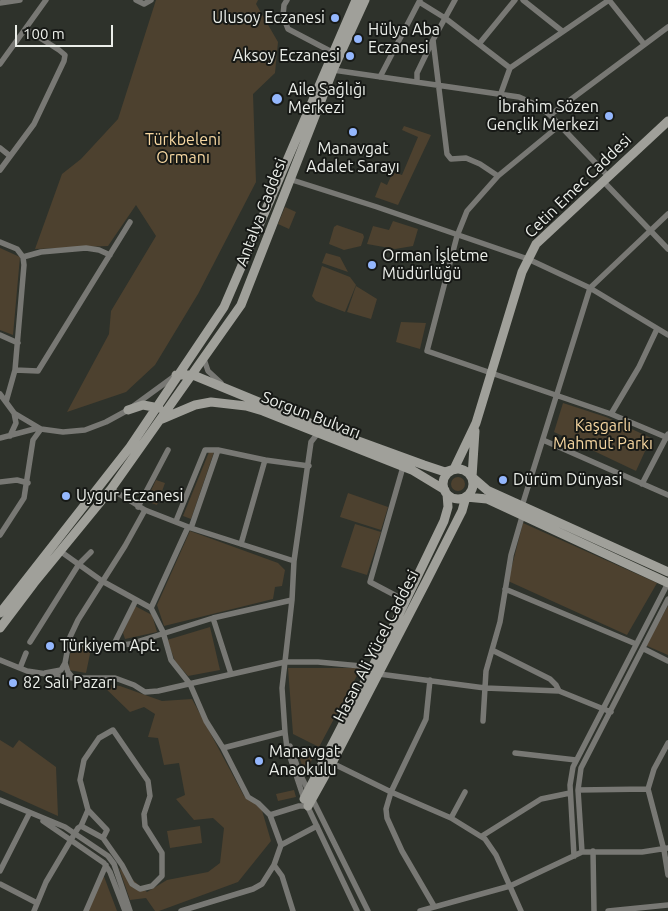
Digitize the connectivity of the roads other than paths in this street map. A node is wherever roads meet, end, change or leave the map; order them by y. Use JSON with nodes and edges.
{"nodes":[{"id":1,"x":20,"y":0,"type":"edge"},
{"id":2,"x":46,"y":0,"type":"edge"},
{"id":3,"x":136,"y":0,"type":"edge"},
{"id":4,"x":151,"y":0,"type":"edge"},
{"id":5,"x":287,"y":0,"type":"edge"},
{"id":6,"x":356,"y":0,"type":"edge"},
{"id":7,"x":365,"y":0,"type":"edge"},
{"id":8,"x":455,"y":0,"type":"edge"},
{"id":9,"x":515,"y":0,"type":"edge"},
{"id":10,"x":523,"y":0,"type":"edge"},
{"id":11,"x":609,"y":0,"type":"edge"},
{"id":12,"x":420,"y":1,"type":"edge"},
{"id":13,"x":0,"y":3,"type":"edge"},
{"id":14,"x":446,"y":18,"type":"junction"},
{"id":15,"x":668,"y":27,"type":"edge"},
{"id":16,"x":26,"y":29,"type":"junction"},
{"id":17,"x":562,"y":31,"type":"junction"},
{"id":18,"x":433,"y":40,"type":"junction"},
{"id":19,"x":479,"y":44,"type":"junction"},
{"id":20,"x":644,"y":44,"type":"junction"},
{"id":21,"x":332,"y":52,"type":"junction"},
{"id":22,"x":0,"y":64,"type":"edge"},
{"id":23,"x":510,"y":68,"type":"junction"},
{"id":24,"x":333,"y":70,"type":"junction"},
{"id":25,"x":380,"y":77,"type":"junction"},
{"id":26,"x":417,"y":82,"type":"junction"},
{"id":27,"x":437,"y":86,"type":"junction"},
{"id":28,"x":501,"y":93,"type":"junction"},
{"id":29,"x":550,"y":115,"type":"junction"},
{"id":30,"x":668,"y":122,"type":"edge"},
{"id":31,"x":560,"y":126,"type":"junction"},
{"id":32,"x":0,"y":148,"type":"edge"},
{"id":33,"x":10,"y":156,"type":"junction"},
{"id":34,"x":0,"y":170,"type":"edge"},
{"id":35,"x":498,"y":176,"type":"junction"},
{"id":36,"x":605,"y":179,"type":"junction"},
{"id":37,"x":289,"y":180,"type":"junction"},
{"id":38,"x":668,"y":214,"type":"edge"},
{"id":39,"x":130,"y":222,"type":"dead end"},
{"id":40,"x":650,"y":231,"type":"junction"},
{"id":41,"x":457,"y":236,"type":"junction"},
{"id":42,"x":0,"y":242,"type":"edge"},
{"id":43,"x":668,"y":249,"type":"edge"},
{"id":44,"x":110,"y":255,"type":"junction"},
{"id":45,"x":23,"y":257,"type":"junction"},
{"id":46,"x":528,"y":259,"type":"junction"},
{"id":47,"x":590,"y":288,"type":"junction"},
{"id":48,"x":657,"y":330,"type":"junction"},
{"id":49,"x":0,"y":335,"type":"edge"},
{"id":50,"x":668,"y":335,"type":"edge"},
{"id":51,"x":18,"y":343,"type":"junction"},
{"id":52,"x":204,"y":359,"type":"junction"},
{"id":53,"x":15,"y":370,"type":"junction"},
{"id":54,"x":492,"y":374,"type":"junction"},
{"id":55,"x":176,"y":375,"type":"junction"},
{"id":56,"x":193,"y":375,"type":"junction"},
{"id":57,"x":231,"y":390,"type":"junction"},
{"id":58,"x":0,"y":394,"type":"edge"},
{"id":59,"x":557,"y":394,"type":"junction"},
{"id":60,"x":6,"y":402,"type":"junction"},
{"id":61,"x":155,"y":408,"type":"junction"},
{"id":62,"x":185,"y":408,"type":"junction"},
{"id":63,"x":169,"y":409,"type":"junction"},
{"id":64,"x":128,"y":410,"type":"junction"},
{"id":65,"x":14,"y":413,"type":"junction"},
{"id":66,"x":611,"y":414,"type":"junction"},
{"id":67,"x":160,"y":420,"type":"junction"},
{"id":68,"x":476,"y":423,"type":"junction"},
{"id":69,"x":39,"y":428,"type":"junction"},
{"id":70,"x":318,"y":433,"type":"junction"},
{"id":71,"x":10,"y":436,"type":"junction"},
{"id":72,"x":667,"y":437,"type":"edge"},
{"id":73,"x":0,"y":438,"type":"edge"},
{"id":74,"x":543,"y":440,"type":"junction"},
{"id":75,"x":168,"y":450,"type":"dead end"},
{"id":76,"x":218,"y":450,"type":"junction"},
{"id":77,"x":265,"y":460,"type":"junction"},
{"id":78,"x":309,"y":466,"type":"junction"},
{"id":79,"x":403,"y":467,"type":"junction"},
{"id":80,"x":454,"y":470,"type":"junction"},
{"id":81,"x":472,"y":477,"type":"junction"},
{"id":82,"x":0,"y":482,"type":"edge"},
{"id":83,"x":28,"y":483,"type":"junction"},
{"id":84,"x":642,"y":484,"type":"junction"},
{"id":85,"x":112,"y":490,"type":"junction"},
{"id":86,"x":446,"y":492,"type":"junction"},
{"id":87,"x":668,"y":495,"type":"edge"},
{"id":88,"x":466,"y":497,"type":"junction"},
{"id":89,"x":522,"y":506,"type":"junction"},
{"id":90,"x":138,"y":507,"type":"junction"},
{"id":91,"x":144,"y":510,"type":"junction"},
{"id":92,"x":522,"y":517,"type":"junction"},
{"id":93,"x":176,"y":521,"type":"junction"},
{"id":94,"x":190,"y":527,"type":"junction"},
{"id":95,"x":0,"y":535,"type":"edge"},
{"id":96,"x":241,"y":544,"type":"junction"},
{"id":97,"x":60,"y":551,"type":"junction"},
{"id":98,"x":91,"y":552,"type":"dead end"},
{"id":99,"x":294,"y":562,"type":"junction"},
{"id":100,"x":80,"y":564,"type":"junction"},
{"id":101,"x":668,"y":572,"type":"edge"},
{"id":102,"x":102,"y":581,"type":"junction"},
{"id":103,"x":668,"y":583,"type":"edge"},
{"id":104,"x":505,"y":589,"type":"junction"},
{"id":105,"x":668,"y":599,"type":"edge"},
{"id":106,"x":136,"y":600,"type":"junction"},
{"id":107,"x":292,"y":600,"type":"junction"},
{"id":108,"x":406,"y":601,"type":"junction"},
{"id":109,"x":151,"y":608,"type":"junction"},
{"id":110,"x":0,"y":614,"type":"edge"},
{"id":111,"x":213,"y":618,"type":"junction"},
{"id":112,"x":0,"y":628,"type":"edge"},
{"id":113,"x":162,"y":632,"type":"junction"},
{"id":114,"x":30,"y":642,"type":"dead end"},
{"id":115,"x":69,"y":643,"type":"junction"},
{"id":116,"x":636,"y":644,"type":"junction"},
{"id":117,"x":113,"y":646,"type":"junction"},
{"id":118,"x":644,"y":649,"type":"junction"},
{"id":119,"x":492,"y":650,"type":"junction"},
{"id":120,"x":26,"y":653,"type":"dead end"},
{"id":121,"x":0,"y":660,"type":"edge"},
{"id":122,"x":284,"y":662,"type":"junction"},
{"id":123,"x":668,"y":662,"type":"edge"},
{"id":124,"x":65,"y":663,"type":"junction"},
{"id":125,"x":20,"y":668,"type":"junction"},
{"id":126,"x":375,"y":671,"type":"junction"},
{"id":127,"x":38,"y":674,"type":"junction"},
{"id":128,"x":232,"y":674,"type":"junction"},
{"id":129,"x":73,"y":678,"type":"junction"},
{"id":130,"x":430,"y":680,"type":"junction"},
{"id":131,"x":190,"y":684,"type":"junction"},
{"id":132,"x":485,"y":688,"type":"junction"},
{"id":133,"x":559,"y":691,"type":"junction"},
{"id":134,"x":602,"y":708,"type":"junction"},
{"id":135,"x":611,"y":712,"type":"junction"},
{"id":136,"x":483,"y":721,"type":"dead end"},
{"id":137,"x":284,"y":732,"type":"junction"},
{"id":138,"x":668,"y":742,"type":"edge"},
{"id":139,"x":223,"y":748,"type":"junction"},
{"id":140,"x":515,"y":753,"type":"dead end"},
{"id":141,"x":576,"y":760,"type":"junction"},
{"id":142,"x":332,"y":764,"type":"junction"},
{"id":143,"x":648,"y":789,"type":"junction"},
{"id":144,"x":578,"y":790,"type":"junction"},
{"id":145,"x":391,"y":792,"type":"junction"},
{"id":146,"x":465,"y":792,"type":"dead end"},
{"id":147,"x":570,"y":793,"type":"junction"},
{"id":148,"x":307,"y":799,"type":"junction"},
{"id":149,"x":0,"y":800,"type":"edge"},
{"id":150,"x":88,"y":810,"type":"junction"},
{"id":151,"x":29,"y":814,"type":"junction"},
{"id":152,"x":270,"y":815,"type":"junction"},
{"id":153,"x":40,"y":818,"type":"junction"},
{"id":154,"x":451,"y":818,"type":"junction"},
{"id":155,"x":81,"y":826,"type":"junction"},
{"id":156,"x":317,"y":826,"type":"junction"},
{"id":157,"x":75,"y":834,"type":"junction"},
{"id":158,"x":482,"y":836,"type":"junction"},
{"id":159,"x":103,"y":838,"type":"junction"},
{"id":160,"x":71,"y":840,"type":"junction"},
{"id":161,"x":281,"y":845,"type":"junction"},
{"id":162,"x":666,"y":849,"type":"edge"},
{"id":163,"x":593,"y":851,"type":"junction"},
{"id":164,"x":582,"y":852,"type":"junction"},
{"id":165,"x":574,"y":856,"type":"junction"},
{"id":166,"x":106,"y":865,"type":"junction"},
{"id":167,"x":274,"y":865,"type":"junction"},
{"id":168,"x":0,"y":871,"type":"edge"},
{"id":169,"x":668,"y":874,"type":"edge"},
{"id":170,"x":0,"y":884,"type":"edge"},
{"id":171,"x":510,"y":886,"type":"junction"},
{"id":172,"x":37,"y":903,"type":"junction"},
{"id":173,"x":668,"y":905,"type":"edge"},
{"id":174,"x":434,"y":906,"type":"junction"},
{"id":175,"x":625,"y":910,"type":"edge"},
{"id":176,"x":34,"y":911,"type":"edge"},
{"id":177,"x":86,"y":911,"type":"edge"},
{"id":178,"x":125,"y":911,"type":"edge"},
{"id":179,"x":130,"y":911,"type":"edge"},
{"id":180,"x":181,"y":911,"type":"edge"},
{"id":181,"x":292,"y":911,"type":"edge"},
{"id":182,"x":357,"y":911,"type":"edge"},
{"id":183,"x":368,"y":911,"type":"edge"},
{"id":184,"x":420,"y":911,"type":"edge"},
{"id":185,"x":521,"y":911,"type":"edge"},
{"id":186,"x":594,"y":911,"type":"edge"},
{"id":187,"x":608,"y":911,"type":"edge"}],
"edges":[{"from":1,"to":13,"type":"street"},
{"from":2,"to":16,"type":"street"},
{"from":3,"to":4,"type":"street"},
{"from":5,"to":21,"type":"street"},
{"from":6,"to":21,"type":"main road","name":"Antalya Caddesi"},
{"from":7,"to":24,"type":"main road","name":"Antalya Caddesi"},
{"from":8,"to":14,"type":"street"},
{"from":9,"to":19,"type":"street"},
{"from":10,"to":17,"type":"street"},
{"from":11,"to":17,"type":"street"},
{"from":11,"to":20,"type":"street"},
{"from":12,"to":14,"type":"street"},
{"from":12,"to":25,"type":"street"},
{"from":14,"to":18,"type":"street"},
{"from":14,"to":19,"type":"street"},
{"from":15,"to":20,"type":"street"},
{"from":16,"to":22,"type":"street"},
{"from":16,"to":33,"type":"street"},
{"from":17,"to":23,"type":"street"},
{"from":18,"to":26,"type":"street"},
{"from":18,"to":27,"type":"street"},
{"from":19,"to":23,"type":"street"},
{"from":20,"to":29,"type":"street"},
{"from":21,"to":55,"type":"main road","name":"Antalya Caddesi"},
{"from":23,"to":28,"type":"street"},
{"from":24,"to":25,"type":"street"},
{"from":24,"to":37,"type":"main road","name":"Antalya Caddesi"},
{"from":25,"to":26,"type":"street"},
{"from":26,"to":27,"type":"street"},
{"from":27,"to":28,"type":"street"},
{"from":27,"to":35,"type":"street"},
{"from":28,"to":29,"type":"street"},
{"from":29,"to":31,"type":"street"},
{"from":30,"to":36,"type":"main road","name":"Cetin Emec Caddesi"},
{"from":31,"to":35,"type":"street"},
{"from":31,"to":36,"type":"street"},
{"from":32,"to":33,"type":"street"},
{"from":33,"to":34,"type":"street"},
{"from":35,"to":41,"type":"street"},
{"from":36,"to":40,"type":"street"},
{"from":36,"to":46,"type":"main road","name":"Cetin Emec Caddesi"},
{"from":37,"to":41,"type":"street"},
{"from":37,"to":52,"type":"main road","name":"Antalya Caddesi"},
{"from":38,"to":40,"type":"street"},
{"from":39,"to":44,"type":"street"},
{"from":40,"to":43,"type":"street"},
{"from":40,"to":47,"type":"street"},
{"from":41,"to":46,"type":"street"},
{"from":41,"to":54,"type":"street"},
{"from":42,"to":45,"type":"street"},
{"from":44,"to":45,"type":"street"},
{"from":44,"to":53,"type":"street"},
{"from":45,"to":51,"type":"street"},
{"from":46,"to":47,"type":"street"},
{"from":46,"to":54,"type":"main road","name":"Cetin Emec Caddesi"},
{"from":47,"to":48,"type":"street"},
{"from":47,"to":59,"type":"street"},
{"from":48,"to":50,"type":"street"},
{"from":48,"to":66,"type":"street"},
{"from":49,"to":51,"type":"street"},
{"from":51,"to":53,"type":"street"},
{"from":52,"to":56,"type":"main road","name":"Antalya Caddesi"},
{"from":52,"to":57,"type":"street","name":"Sorgun Bulvarı"},
{"from":53,"to":60,"type":"street"},
{"from":54,"to":59,"type":"street"},
{"from":54,"to":68,"type":"main road","name":"Cetin Emec Caddesi"},
{"from":55,"to":56,"type":"main road"},
{"from":55,"to":61,"type":"main road","name":"Antalya Caddesi"},
{"from":55,"to":64,"type":"street"},
{"from":56,"to":57,"type":"main road","name":"Sorgun Bulvarı"},
{"from":56,"to":63,"type":"main road","name":"Antalya Caddesi"},
{"from":57,"to":80,"type":"main road","name":"Sorgun Bulvarı"},
{"from":58,"to":60,"type":"street"},
{"from":59,"to":66,"type":"street"},
{"from":59,"to":74,"type":"street"},
{"from":60,"to":65,"type":"street"},
{"from":61,"to":63,"type":"main road"},
{"from":61,"to":64,"type":"main road"},
{"from":61,"to":110,"type":"main road","name":"Antalya Caddesi"},
{"from":62,"to":63,"type":"main road"},
{"from":62,"to":67,"type":"main road","name":"Sorgun Bulvarı"},
{"from":62,"to":70,"type":"main road","name":"Sorgun Bulvarı"},
{"from":63,"to":67,"type":"main road","name":"Antalya Caddesi"},
{"from":64,"to":69,"type":"street"},
{"from":65,"to":69,"type":"street"},
{"from":65,"to":71,"type":"street"},
{"from":66,"to":72,"type":"street"},
{"from":67,"to":85,"type":"main road","name":"Antalya Caddesi"},
{"from":68,"to":80,"type":"main road"},
{"from":68,"to":81,"type":"main road"},
{"from":69,"to":71,"type":"street"},
{"from":69,"to":83,"type":"street"},
{"from":70,"to":78,"type":"street"},
{"from":70,"to":79,"type":"main road","name":"Sorgun Bulvarı"},
{"from":71,"to":73,"type":"street"},
{"from":72,"to":84,"type":"street"},
{"from":74,"to":84,"type":"street"},
{"from":74,"to":89,"type":"street"},
{"from":75,"to":90,"type":"street"},
{"from":76,"to":77,"type":"street"},
{"from":76,"to":93,"type":"street"},
{"from":76,"to":94,"type":"street"},
{"from":77,"to":78,"type":"street"},
{"from":77,"to":96,"type":"street"},
{"from":78,"to":99,"type":"street"},
{"from":79,"to":86,"type":"main road","name":"Sorgun Bulvarı"},
{"from":79,"to":108,"type":"street"},
{"from":80,"to":81,"type":"main road"},
{"from":80,"to":86,"type":"main road"},
{"from":81,"to":88,"type":"main road"},
{"from":81,"to":89,"type":"main road"},
{"from":82,"to":83,"type":"street"},
{"from":83,"to":95,"type":"street"},
{"from":84,"to":87,"type":"street"},
{"from":85,"to":90,"type":"street"},
{"from":85,"to":97,"type":"main road","name":"Antalya Caddesi"},
{"from":86,"to":88,"type":"main road"},
{"from":86,"to":108,"type":"main road","name":"Hasan Ali Yücel Caddesi"},
{"from":88,"to":92,"type":"main road"},
{"from":88,"to":126,"type":"main road","name":"Hasan Ali Yücel Caddesi"},
{"from":89,"to":101,"type":"main road"},
{"from":90,"to":91,"type":"street"},
{"from":91,"to":93,"type":"street"},
{"from":91,"to":102,"type":"street"},
{"from":92,"to":103,"type":"main road"},
{"from":92,"to":104,"type":"street"},
{"from":93,"to":94,"type":"street"},
{"from":94,"to":96,"type":"street"},
{"from":94,"to":109,"type":"street"},
{"from":96,"to":99,"type":"street"},
{"from":97,"to":100,"type":"street"},
{"from":97,"to":112,"type":"main road","name":"Antalya Caddesi"},
{"from":98,"to":100,"type":"street"},
{"from":99,"to":107,"type":"street"},
{"from":100,"to":102,"type":"street"},
{"from":100,"to":114,"type":"street"},
{"from":102,"to":106,"type":"street"},
{"from":102,"to":115,"type":"street"},
{"from":103,"to":116,"type":"street"},
{"from":104,"to":116,"type":"street"},
{"from":104,"to":119,"type":"street"},
{"from":105,"to":118,"type":"street"},
{"from":106,"to":109,"type":"street"},
{"from":106,"to":117,"type":"street"},
{"from":107,"to":111,"type":"street"},
{"from":107,"to":122,"type":"street"},
{"from":108,"to":126,"type":"main road","name":"Hasan Ali Yücel Caddesi"},
{"from":109,"to":113,"type":"street"},
{"from":111,"to":113,"type":"street"},
{"from":111,"to":128,"type":"street"},
{"from":113,"to":117,"type":"street"},
{"from":113,"to":131,"type":"street"},
{"from":115,"to":117,"type":"street"},
{"from":115,"to":124,"type":"street"},
{"from":116,"to":134,"type":"street"},
{"from":118,"to":123,"type":"street"},
{"from":118,"to":135,"type":"street"},
{"from":119,"to":132,"type":"street"},
{"from":119,"to":133,"type":"street"},
{"from":120,"to":125,"type":"street"},
{"from":121,"to":125,"type":"street"},
{"from":122,"to":126,"type":"street"},
{"from":122,"to":128,"type":"street"},
{"from":122,"to":137,"type":"street"},
{"from":124,"to":127,"type":"street"},
{"from":124,"to":129,"type":"street"},
{"from":125,"to":127,"type":"street"},
{"from":126,"to":130,"type":"street"},
{"from":126,"to":142,"type":"main road","name":"Hasan Ali Yücel Caddesi"},
{"from":126,"to":148,"type":"main road","name":"Hasan Ali Yücel Caddesi"},
{"from":127,"to":129,"type":"street"},
{"from":128,"to":131,"type":"street"},
{"from":129,"to":131,"type":"street"},
{"from":130,"to":132,"type":"street"},
{"from":130,"to":145,"type":"street"},
{"from":131,"to":139,"type":"street"},
{"from":132,"to":133,"type":"street"},
{"from":132,"to":136,"type":"street"},
{"from":133,"to":134,"type":"street"},
{"from":134,"to":135,"type":"street"},
{"from":134,"to":141,"type":"street"},
{"from":135,"to":144,"type":"street"},
{"from":137,"to":139,"type":"street"},
{"from":137,"to":148,"type":"street"},
{"from":137,"to":148,"type":"street"},
{"from":138,"to":143,"type":"street"},
{"from":139,"to":152,"type":"street"},
{"from":140,"to":141,"type":"street"},
{"from":141,"to":147,"type":"street"},
{"from":142,"to":145,"type":"street"},
{"from":142,"to":148,"type":"main road","name":"Hasan Ali Yücel Caddesi"},
{"from":143,"to":144,"type":"street"},
{"from":143,"to":162,"type":"street"},
{"from":144,"to":164,"type":"street"},
{"from":145,"to":154,"type":"street"},
{"from":145,"to":174,"type":"street"},
{"from":146,"to":154,"type":"street"},
{"from":147,"to":158,"type":"street"},
{"from":147,"to":165,"type":"street"},
{"from":148,"to":152,"type":"street"},
{"from":148,"to":156,"type":"street"},
{"from":148,"to":183,"type":"street"},
{"from":149,"to":151,"type":"street"},
{"from":150,"to":155,"type":"street"},
{"from":150,"to":159,"type":"street"},
{"from":150,"to":159,"type":"street"},
{"from":151,"to":153,"type":"street"},
{"from":151,"to":168,"type":"street"},
{"from":152,"to":161,"type":"street"},
{"from":153,"to":157,"type":"street"},
{"from":153,"to":160,"type":"street"},
{"from":154,"to":158,"type":"street"},
{"from":155,"to":157,"type":"street"},
{"from":155,"to":159,"type":"street"},
{"from":156,"to":161,"type":"street"},
{"from":156,"to":182,"type":"street"},
{"from":157,"to":160,"type":"street"},
{"from":157,"to":179,"type":"street"},
{"from":158,"to":171,"type":"street"},
{"from":160,"to":166,"type":"street"},
{"from":160,"to":172,"type":"street"},
{"from":161,"to":167,"type":"street"},
{"from":162,"to":163,"type":"street"},
{"from":162,"to":169,"type":"street"},
{"from":163,"to":164,"type":"street"},
{"from":163,"to":186,"type":"street"},
{"from":164,"to":165,"type":"street"},
{"from":165,"to":171,"type":"street"},
{"from":166,"to":177,"type":"street"},
{"from":166,"to":178,"type":"street"},
{"from":167,"to":180,"type":"street"},
{"from":167,"to":181,"type":"street"},
{"from":170,"to":172,"type":"street"},
{"from":171,"to":174,"type":"street"},
{"from":171,"to":185,"type":"street"},
{"from":172,"to":176,"type":"street"},
{"from":173,"to":175,"type":"street"},
{"from":174,"to":184,"type":"street"},
{"from":175,"to":187,"type":"street"}]}
